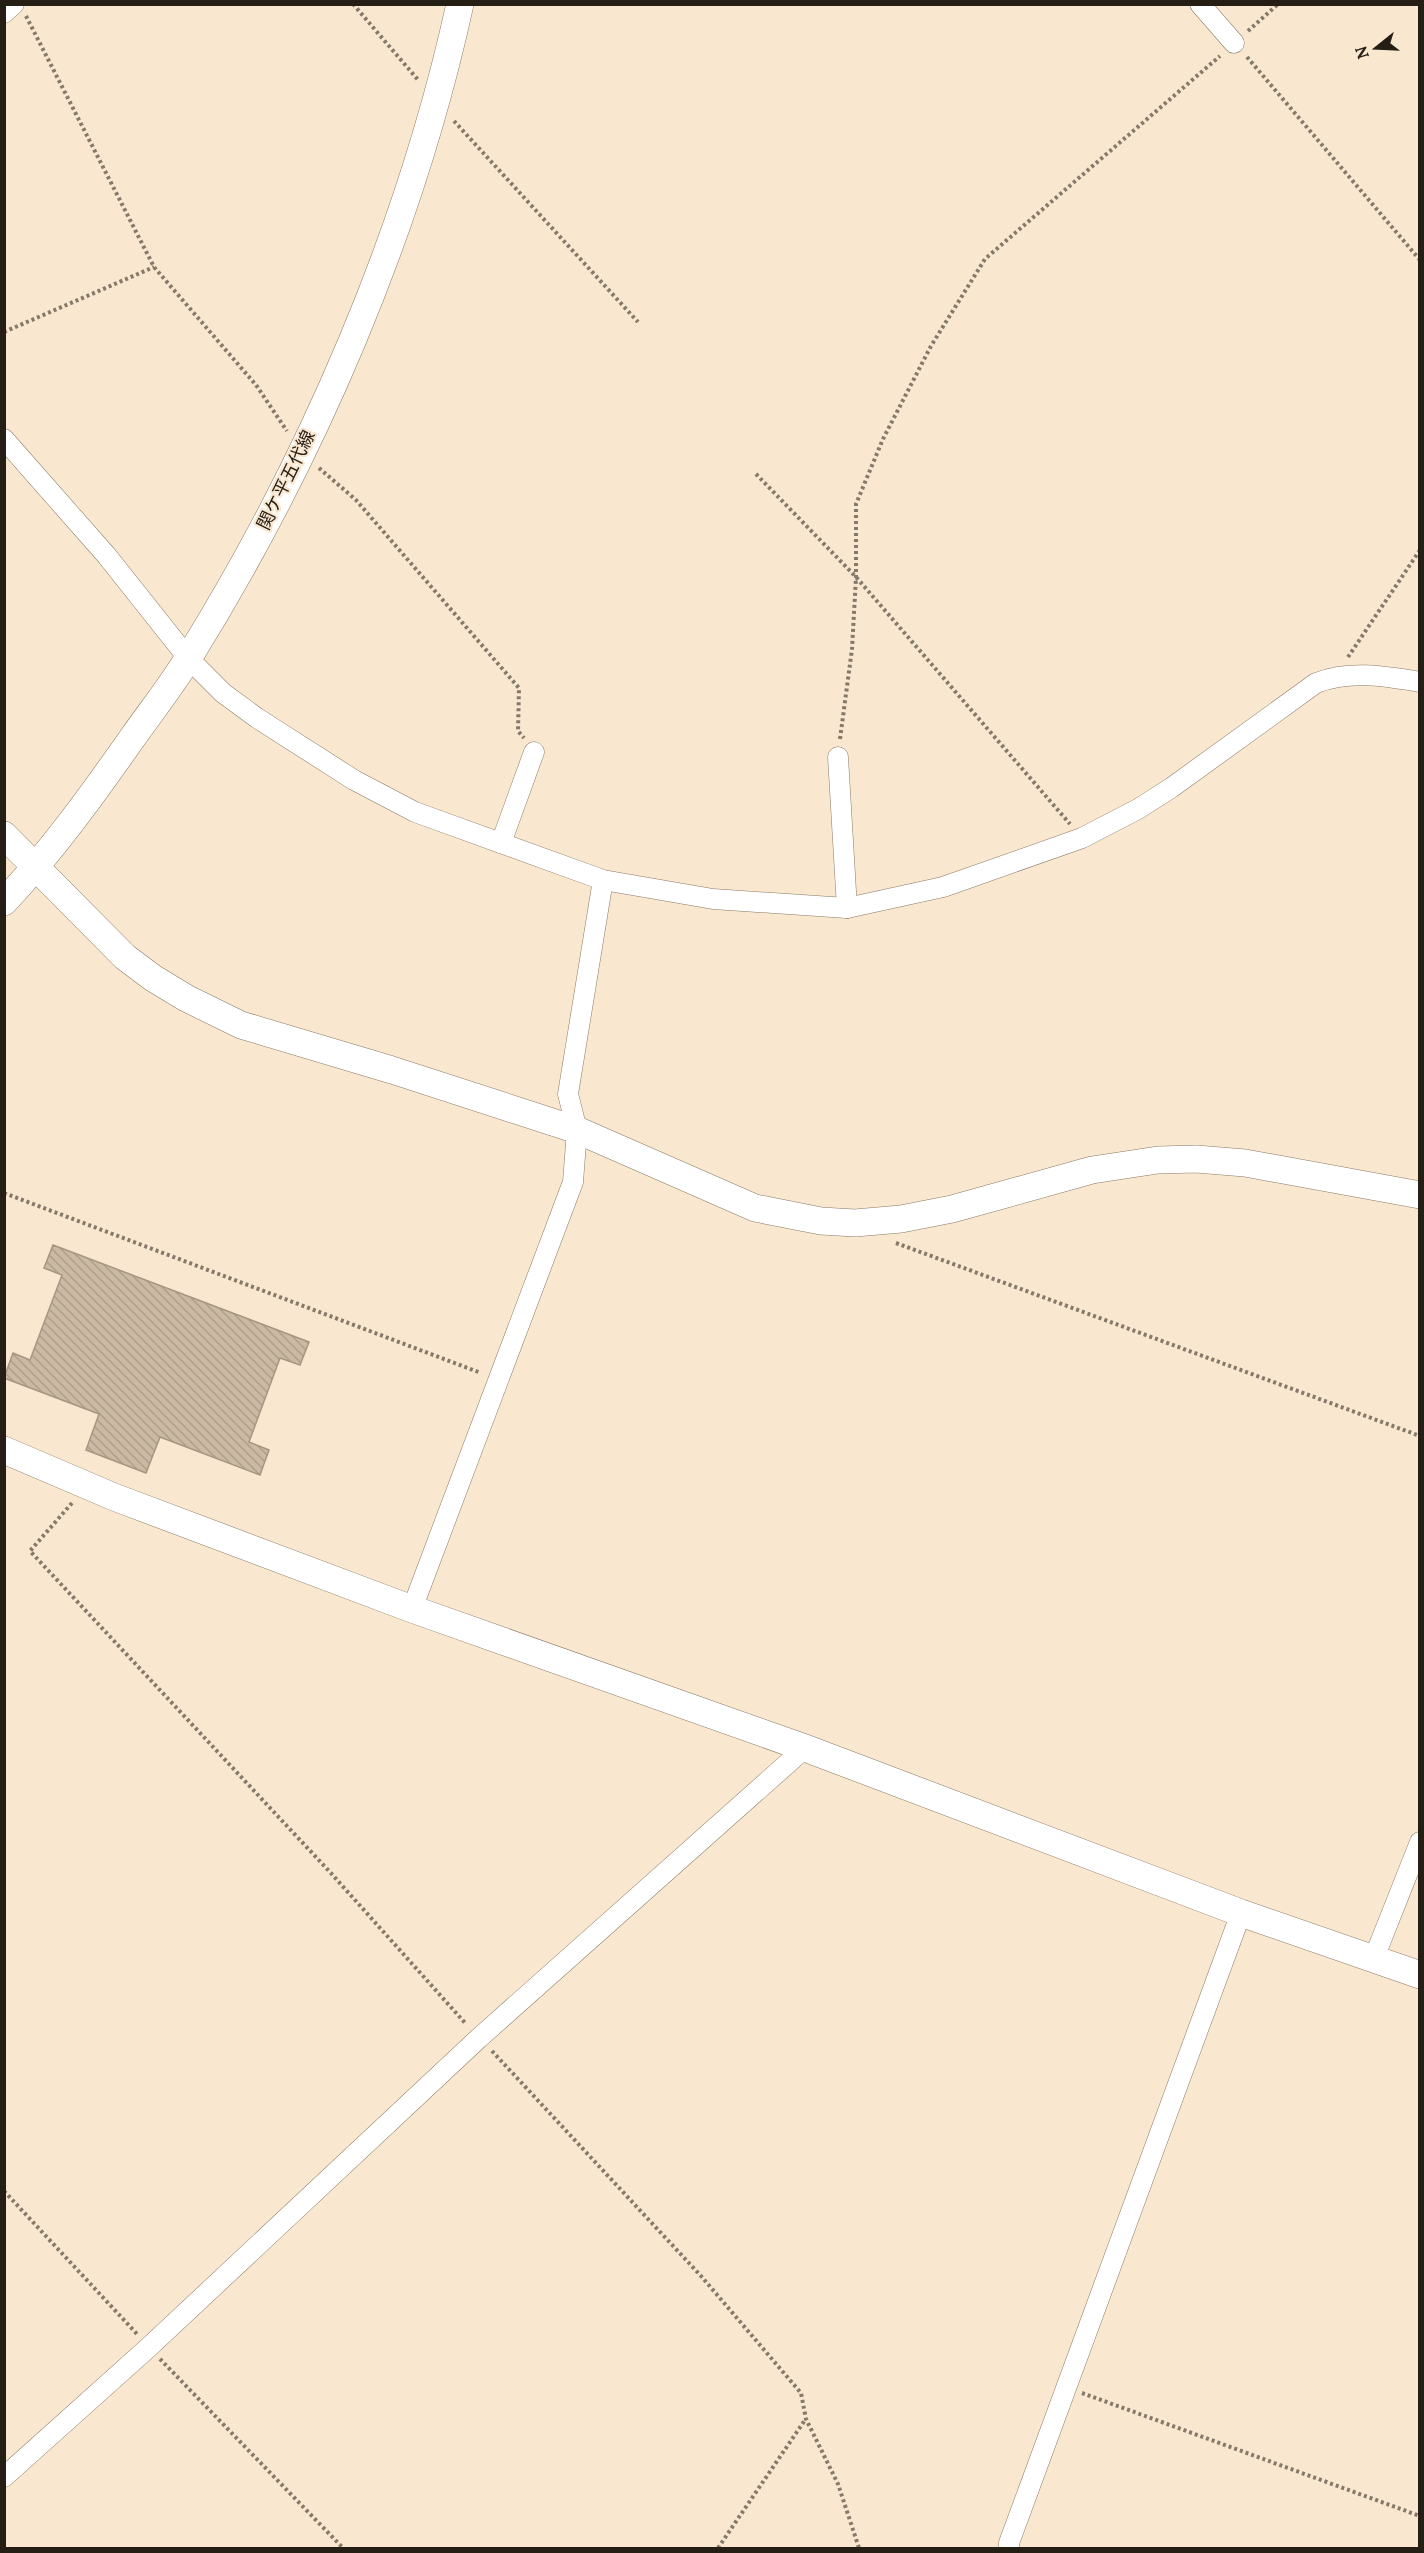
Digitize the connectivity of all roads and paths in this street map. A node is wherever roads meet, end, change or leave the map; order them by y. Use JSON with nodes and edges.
{"nodes":[{"id":1,"x":353,"y":4,"type":"edge"},
{"id":2,"x":460,"y":4,"type":"edge"},
{"id":3,"x":1200,"y":4,"type":"edge"},
{"id":4,"x":1278,"y":4,"type":"edge"},
{"id":5,"x":14,"y":10,"type":"edge"},
{"id":6,"x":1234,"y":43,"type":"junction"},
{"id":7,"x":436,"y":101,"type":"junction"},
{"id":8,"x":1419,"y":260,"type":"edge"},
{"id":9,"x":154,"y":267,"type":"junction"},
{"id":10,"x":638,"y":322,"type":"dead end"},
{"id":11,"x":4,"y":332,"type":"edge"},
{"id":12,"x":4,"y":439,"type":"edge"},
{"id":13,"x":301,"y":453,"type":"junction"},
{"id":14,"x":756,"y":474,"type":"dead end"},
{"id":15,"x":1419,"y":550,"type":"edge"},
{"id":16,"x":856,"y":578,"type":"junction"},
{"id":17,"x":188,"y":658,"type":"junction"},
{"id":18,"x":1335,"y":676,"type":"junction"},
{"id":19,"x":1419,"y":682,"type":"edge"},
{"id":20,"x":534,"y":752,"type":"joint"},
{"id":21,"x":838,"y":758,"type":"joint"},
{"id":22,"x":4,"y":835,"type":"edge"},
{"id":23,"x":1082,"y":838,"type":"junction"},
{"id":24,"x":501,"y":843,"type":"junction"},
{"id":25,"x":37,"y":867,"type":"junction"},
{"id":26,"x":603,"y":880,"type":"junction"},
{"id":27,"x":4,"y":902,"type":"edge"},
{"id":28,"x":847,"y":908,"type":"junction"},
{"id":29,"x":577,"y":1130,"type":"junction"},
{"id":30,"x":4,"y":1193,"type":"edge"},
{"id":31,"x":1419,"y":1195,"type":"edge"},
{"id":32,"x":894,"y":1242,"type":"dead end"},
{"id":33,"x":499,"y":1379,"type":"junction"},
{"id":34,"x":1419,"y":1436,"type":"edge"},
{"id":35,"x":4,"y":1450,"type":"edge"},
{"id":36,"x":83,"y":1484,"type":"junction"},
{"id":37,"x":412,"y":1609,"type":"junction"},
{"id":38,"x":805,"y":1748,"type":"junction"},
{"id":39,"x":1419,"y":1842,"type":"edge"},
{"id":40,"x":1241,"y":1913,"type":"junction"},
{"id":41,"x":1374,"y":1958,"type":"junction"},
{"id":42,"x":1419,"y":1975,"type":"edge"},
{"id":43,"x":479,"y":2038,"type":"junction"},
{"id":44,"x":4,"y":2192,"type":"edge"},
{"id":45,"x":149,"y":2347,"type":"junction"},
{"id":46,"x":1065,"y":2386,"type":"junction"},
{"id":47,"x":806,"y":2419,"type":"junction"},
{"id":48,"x":4,"y":2476,"type":"edge"},
{"id":49,"x":1419,"y":2516,"type":"edge"},
{"id":50,"x":343,"y":2548,"type":"edge"},
{"id":51,"x":718,"y":2548,"type":"edge"},
{"id":52,"x":859,"y":2548,"type":"edge"},
{"id":53,"x":1009,"y":2548,"type":"edge"}],
"edges":[{"from":1,"to":7,"type":"path"},
{"from":2,"to":7,"type":"street","name":"関ケ平五代線"},
{"from":3,"to":6,"type":"street"},
{"from":4,"to":6,"type":"path"},
{"from":5,"to":9,"type":"path"},
{"from":6,"to":8,"type":"path"},
{"from":6,"to":16,"type":"path"},
{"from":7,"to":10,"type":"path"},
{"from":7,"to":13,"type":"street","name":"関ケ平五代線"},
{"from":9,"to":11,"type":"path"},
{"from":9,"to":13,"type":"path"},
{"from":12,"to":17,"type":"street"},
{"from":13,"to":17,"type":"street","name":"関ケ平五代線"},
{"from":13,"to":20,"type":"path"},
{"from":14,"to":16,"type":"path"},
{"from":15,"to":18,"type":"path"},
{"from":16,"to":21,"type":"path"},
{"from":16,"to":23,"type":"path"},
{"from":17,"to":24,"type":"street"},
{"from":17,"to":25,"type":"street","name":"関ケ平五代線"},
{"from":18,"to":19,"type":"street"},
{"from":18,"to":23,"type":"street"},
{"from":20,"to":24,"type":"street"},
{"from":21,"to":28,"type":"street"},
{"from":22,"to":25,"type":"street"},
{"from":23,"to":28,"type":"street"},
{"from":24,"to":26,"type":"street"},
{"from":25,"to":27,"type":"street","name":"関ケ平五代線"},
{"from":25,"to":29,"type":"street"},
{"from":26,"to":28,"type":"street"},
{"from":26,"to":29,"type":"street"},
{"from":29,"to":31,"type":"street"},
{"from":29,"to":33,"type":"street"},
{"from":30,"to":33,"type":"path"},
{"from":32,"to":34,"type":"path"},
{"from":33,"to":37,"type":"street"},
{"from":35,"to":36,"type":"street"},
{"from":36,"to":37,"type":"street"},
{"from":36,"to":43,"type":"path"},
{"from":37,"to":38,"type":"street"},
{"from":38,"to":40,"type":"street"},
{"from":38,"to":43,"type":"street"},
{"from":39,"to":41,"type":"street"},
{"from":40,"to":41,"type":"street"},
{"from":40,"to":46,"type":"street"},
{"from":41,"to":42,"type":"street"},
{"from":43,"to":45,"type":"street"},
{"from":43,"to":47,"type":"path"},
{"from":44,"to":45,"type":"path"},
{"from":45,"to":48,"type":"street"},
{"from":45,"to":50,"type":"path"},
{"from":46,"to":49,"type":"path"},
{"from":46,"to":53,"type":"street"},
{"from":47,"to":51,"type":"path"},
{"from":47,"to":52,"type":"path"}]}
